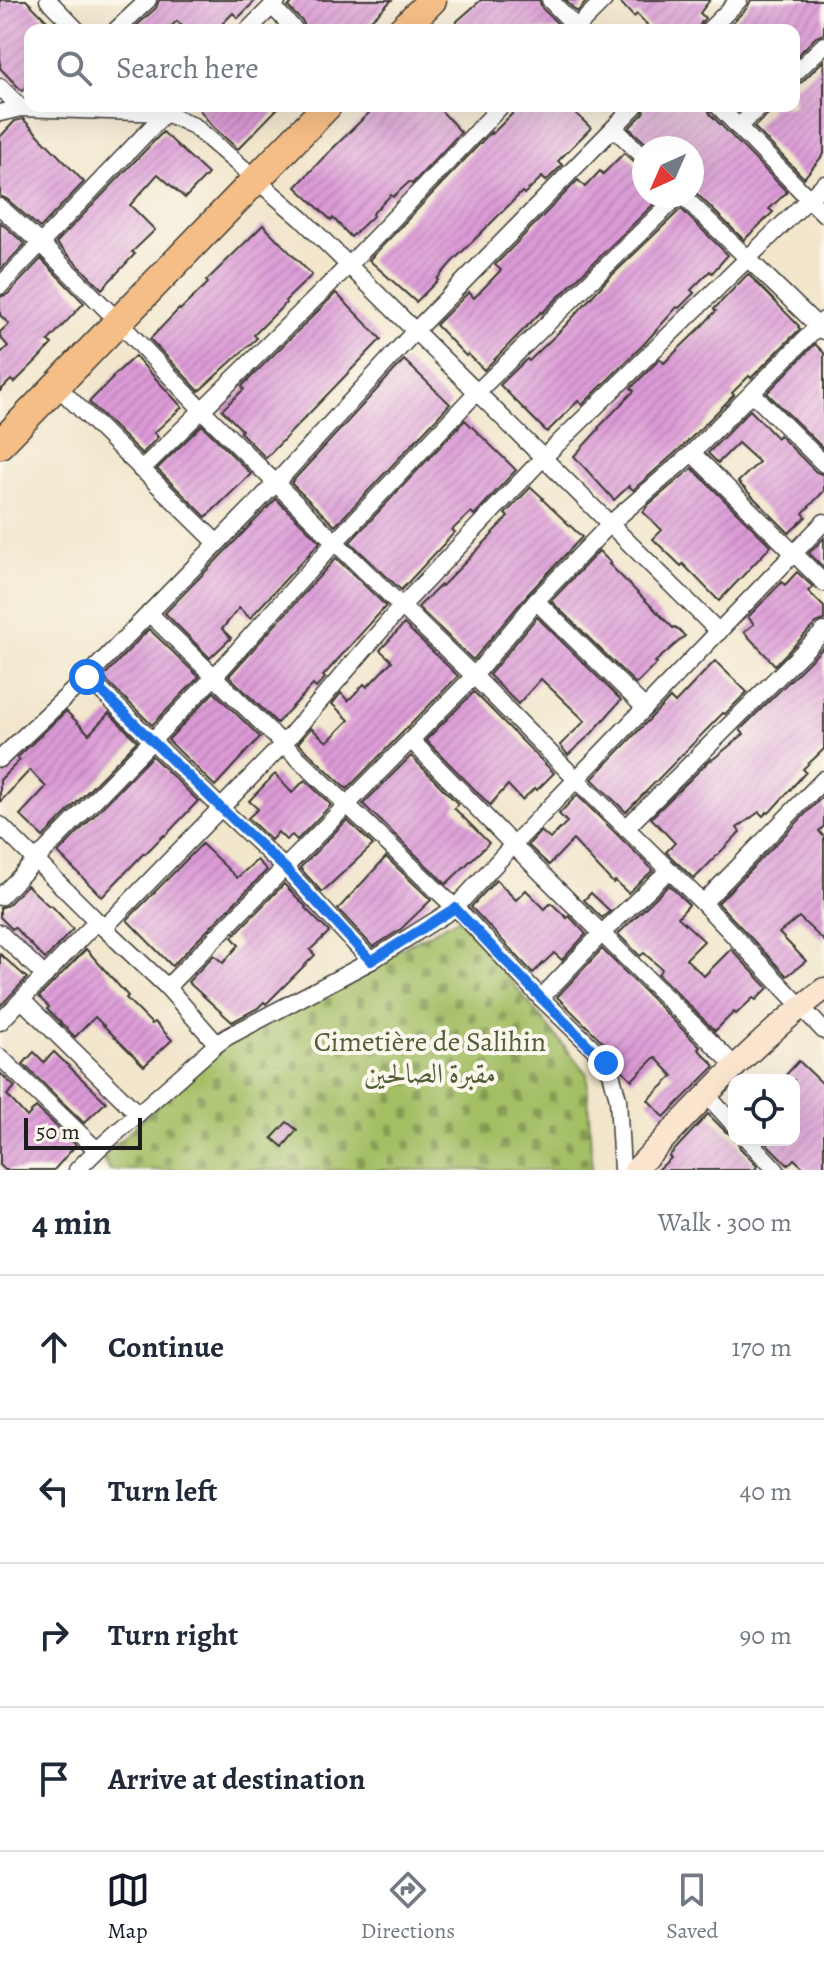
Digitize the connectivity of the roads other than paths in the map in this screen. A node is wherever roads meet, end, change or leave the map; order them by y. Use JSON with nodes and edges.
{"nodes":[{"id":1,"x":48,"y":0,"type":"edge"},
{"id":2,"x":148,"y":0,"type":"edge"},
{"id":3,"x":432,"y":0,"type":"edge"},
{"id":4,"x":550,"y":0,"type":"edge"},
{"id":5,"x":604,"y":0,"type":"edge"},
{"id":6,"x":739,"y":0,"type":"edge"},
{"id":7,"x":276,"y":2,"type":"edge"},
{"id":8,"x":71,"y":24,"type":"edge"},
{"id":9,"x":122,"y":24,"type":"edge"},
{"id":10,"x":254,"y":24,"type":"edge"},
{"id":11,"x":291,"y":24,"type":"edge"},
{"id":12,"x":408,"y":24,"type":"edge"},
{"id":13,"x":572,"y":24,"type":"edge"},
{"id":14,"x":582,"y":24,"type":"edge"},
{"id":15,"x":715,"y":24,"type":"edge"},
{"id":16,"x":824,"y":45,"type":"edge"},
{"id":17,"x":800,"y":68,"type":"edge"},
{"id":18,"x":0,"y":87,"type":"edge"},
{"id":19,"x":21,"y":108,"type":"joint"},
{"id":20,"x":161,"y":112,"type":"edge"},
{"id":21,"x":171,"y":112,"type":"edge"},
{"id":22,"x":321,"y":112,"type":"edge"},
{"id":23,"x":495,"y":112,"type":"edge"},
{"id":24,"x":629,"y":112,"type":"edge"},
{"id":25,"x":724,"y":112,"type":"edge"},
{"id":26,"x":754,"y":112,"type":"edge"},
{"id":27,"x":0,"y":113,"type":"edge"},
{"id":28,"x":738,"y":127,"type":"junction"},
{"id":29,"x":614,"y":128,"type":"junction"},
{"id":30,"x":632,"y":145,"type":"edge"},
{"id":31,"x":258,"y":179,"type":"junction"},
{"id":32,"x":824,"y":184,"type":"edge"},
{"id":33,"x":809,"y":199,"type":"junction"},
{"id":34,"x":0,"y":207,"type":"edge"},
{"id":35,"x":668,"y":208,"type":"edge"},
{"id":36,"x":693,"y":208,"type":"edge"},
{"id":37,"x":824,"y":214,"type":"edge"},
{"id":38,"x":40,"y":243,"type":"junction"},
{"id":39,"x":749,"y":259,"type":"junction"},
{"id":40,"x":349,"y":265,"type":"junction"},
{"id":41,"x":0,"y":286,"type":"edge"},
{"id":42,"x":118,"y":321,"type":"junction"},
{"id":43,"x":822,"y":326,"type":"edge"},
{"id":44,"x":415,"y":331,"type":"junction"},
{"id":45,"x":57,"y":386,"type":"junction"},
{"id":46,"x":476,"y":393,"type":"junction"},
{"id":47,"x":752,"y":393,"type":"junction"},
{"id":48,"x":202,"y":410,"type":"junction"},
{"id":49,"x":0,"y":444,"type":"edge"},
{"id":50,"x":692,"y":453,"type":"junction"},
{"id":51,"x":542,"y":459,"type":"junction"},
{"id":52,"x":824,"y":464,"type":"edge"},
{"id":53,"x":141,"y":470,"type":"junction"},
{"id":54,"x":276,"y":483,"type":"junction"},
{"id":55,"x":824,"y":522,"type":"edge"},
{"id":56,"x":611,"y":523,"type":"junction"},
{"id":57,"x":335,"y":542,"type":"junction"},
{"id":58,"x":217,"y":543,"type":"junction"},
{"id":59,"x":794,"y":553,"type":"junction"},
{"id":60,"x":824,"y":583,"type":"edge"},
{"id":61,"x":536,"y":601,"type":"junction"},
{"id":62,"x":401,"y":607,"type":"junction"},
{"id":63,"x":149,"y":613,"type":"junction"},
{"id":64,"x":824,"y":631,"type":"edge"},
{"id":65,"x":719,"y":632,"type":"junction"},
{"id":66,"x":474,"y":676,"type":"junction"},
{"id":67,"x":87,"y":677,"type":"junction"},
{"id":68,"x":214,"y":677,"type":"junction"},
{"id":69,"x":645,"y":708,"type":"junction"},
{"id":70,"x":411,"y":740,"type":"junction"},
{"id":71,"x":152,"y":741,"type":"junction"},
{"id":72,"x":283,"y":744,"type":"junction"},
{"id":73,"x":0,"y":759,"type":"edge"},
{"id":74,"x":576,"y":779,"type":"junction"},
{"id":75,"x":824,"y":779,"type":"edge"},
{"id":76,"x":347,"y":804,"type":"junction"},
{"id":77,"x":221,"y":808,"type":"junction"},
{"id":78,"x":0,"y":825,"type":"edge"},
{"id":79,"x":626,"y":828,"type":"junction"},
{"id":80,"x":513,"y":845,"type":"junction"},
{"id":81,"x":35,"y":860,"type":"junction"},
{"id":82,"x":285,"y":868,"type":"junction"},
{"id":83,"x":668,"y":871,"type":"junction"},
{"id":84,"x":0,"y":897,"type":"edge"},
{"id":85,"x":703,"y":903,"type":"junction"},
{"id":86,"x":455,"y":908,"type":"junction"},
{"id":87,"x":101,"y":924,"type":"junction"},
{"id":88,"x":0,"y":933,"type":"edge"},
{"id":89,"x":602,"y":933,"type":"junction"},
{"id":90,"x":371,"y":961,"type":"junction"},
{"id":91,"x":45,"y":976,"type":"junction"},
{"id":92,"x":167,"y":987,"type":"junction"},
{"id":93,"x":824,"y":989,"type":"edge"},
{"id":94,"x":541,"y":998,"type":"junction"},
{"id":95,"x":22,"y":1000,"type":"junction"},
{"id":96,"x":800,"y":1007,"type":"junction"},
{"id":97,"x":0,"y":1022,"type":"edge"},
{"id":98,"x":824,"y":1031,"type":"edge"},
{"id":99,"x":217,"y":1044,"type":"junction"},
{"id":100,"x":0,"y":1057,"type":"edge"},
{"id":101,"x":736,"y":1067,"type":"junction"},
{"id":102,"x":707,"y":1095,"type":"junction"},
{"id":103,"x":138,"y":1114,"type":"junction"},
{"id":104,"x":728,"y":1118,"type":"edge"},
{"id":105,"x":753,"y":1146,"type":"edge"},
{"id":106,"x":97,"y":1150,"type":"junction"},
{"id":107,"x":771,"y":1168,"type":"edge"},
{"id":108,"x":78,"y":1170,"type":"edge"},
{"id":109,"x":622,"y":1170,"type":"edge"},
{"id":110,"x":635,"y":1170,"type":"edge"}],
"edges":[{"from":1,"to":8,"type":"street"},
{"from":2,"to":9,"type":"street"},
{"from":3,"to":12,"type":"highway"},
{"from":4,"to":13,"type":"street"},
{"from":5,"to":14,"type":"street"},
{"from":6,"to":15,"type":"street"},
{"from":7,"to":10,"type":"street"},
{"from":7,"to":11,"type":"street"},
{"from":16,"to":17,"type":"street"},
{"from":18,"to":19,"type":"street"},
{"from":19,"to":27,"type":"street"},
{"from":20,"to":38,"type":"street"},
{"from":21,"to":31,"type":"street"},
{"from":22,"to":31,"type":"highway"},
{"from":23,"to":40,"type":"street"},
{"from":24,"to":29,"type":"street"},
{"from":25,"to":28,"type":"street"},
{"from":26,"to":28,"type":"street"},
{"from":28,"to":33,"type":"street"},
{"from":29,"to":30,"type":"street"},
{"from":29,"to":44,"type":"street"},
{"from":31,"to":40,"type":"street"},
{"from":31,"to":42,"type":"highway"},
{"from":32,"to":33,"type":"street"},
{"from":33,"to":37,"type":"street"},
{"from":33,"to":39,"type":"street"},
{"from":34,"to":38,"type":"street"},
{"from":35,"to":46,"type":"street"},
{"from":36,"to":39,"type":"street"},
{"from":38,"to":41,"type":"street"},
{"from":38,"to":42,"type":"street"},
{"from":39,"to":43,"type":"street"},
{"from":39,"to":51,"type":"street"},
{"from":40,"to":44,"type":"street"},
{"from":40,"to":48,"type":"street"},
{"from":42,"to":45,"type":"highway"},
{"from":42,"to":48,"type":"street"},
{"from":43,"to":47,"type":"street"},
{"from":44,"to":46,"type":"street"},
{"from":44,"to":54,"type":"street"},
{"from":45,"to":49,"type":"highway"},
{"from":45,"to":53,"type":"street"},
{"from":46,"to":51,"type":"street"},
{"from":46,"to":57,"type":"street"},
{"from":47,"to":50,"type":"street"},
{"from":47,"to":52,"type":"street"},
{"from":48,"to":53,"type":"street"},
{"from":48,"to":54,"type":"street"},
{"from":50,"to":56,"type":"street"},
{"from":50,"to":59,"type":"street"},
{"from":51,"to":56,"type":"street"},
{"from":51,"to":62,"type":"street"},
{"from":53,"to":58,"type":"street"},
{"from":54,"to":57,"type":"street"},
{"from":54,"to":58,"type":"street"},
{"from":55,"to":59,"type":"street"},
{"from":56,"to":61,"type":"street"},
{"from":56,"to":65,"type":"street"},
{"from":57,"to":62,"type":"street"},
{"from":57,"to":68,"type":"street"},
{"from":58,"to":63,"type":"street"},
{"from":59,"to":60,"type":"street"},
{"from":59,"to":65,"type":"street"},
{"from":61,"to":66,"type":"street"},
{"from":61,"to":69,"type":"street"},
{"from":62,"to":66,"type":"street"},
{"from":62,"to":72,"type":"street"},
{"from":63,"to":67,"type":"street"},
{"from":63,"to":68,"type":"street"},
{"from":64,"to":79,"type":"street"},
{"from":65,"to":69,"type":"street"},
{"from":66,"to":70,"type":"street"},
{"from":66,"to":74,"type":"street"},
{"from":67,"to":71,"type":"street"},
{"from":67,"to":73,"type":"street"},
{"from":68,"to":71,"type":"street"},
{"from":68,"to":72,"type":"street"},
{"from":69,"to":74,"type":"street"},
{"from":70,"to":76,"type":"street"},
{"from":70,"to":80,"type":"street"},
{"from":71,"to":77,"type":"street"},
{"from":71,"to":81,"type":"street"},
{"from":72,"to":76,"type":"street"},
{"from":72,"to":77,"type":"street"},
{"from":74,"to":79,"type":"street"},
{"from":74,"to":80,"type":"street"},
{"from":75,"to":85,"type":"street"},
{"from":76,"to":82,"type":"street"},
{"from":76,"to":86,"type":"street"},
{"from":77,"to":82,"type":"street"},
{"from":77,"to":87,"type":"street"},
{"from":78,"to":81,"type":"street"},
{"from":79,"to":83,"type":"street"},
{"from":80,"to":86,"type":"street"},
{"from":80,"to":89,"type":"street"},
{"from":81,"to":84,"type":"street"},
{"from":81,"to":87,"type":"street"},
{"from":82,"to":90,"type":"street"},
{"from":82,"to":92,"type":"street"},
{"from":83,"to":85,"type":"street"},
{"from":83,"to":89,"type":"street"},
{"from":85,"to":96,"type":"street"},
{"from":86,"to":90,"type":"street"},
{"from":86,"to":94,"type":"street"},
{"from":87,"to":91,"type":"street"},
{"from":87,"to":92,"type":"street"},
{"from":88,"to":91,"type":"street"},
{"from":89,"to":94,"type":"street"},
{"from":89,"to":101,"type":"street"},
{"from":90,"to":99,"type":"street"},
{"from":91,"to":95,"type":"street"},
{"from":92,"to":99,"type":"street"},
{"from":93,"to":96,"type":"street"},
{"from":94,"to":109,"type":"street"},
{"from":95,"to":97,"type":"street"},
{"from":95,"to":103,"type":"street"},
{"from":96,"to":98,"type":"street"},
{"from":96,"to":101,"type":"street"},
{"from":99,"to":103,"type":"street"},
{"from":100,"to":106,"type":"street"},
{"from":101,"to":102,"type":"street"},
{"from":102,"to":104,"type":"street"},
{"from":102,"to":110,"type":"street"},
{"from":103,"to":106,"type":"street"},
{"from":105,"to":107,"type":"street"},
{"from":106,"to":108,"type":"street"}]}
